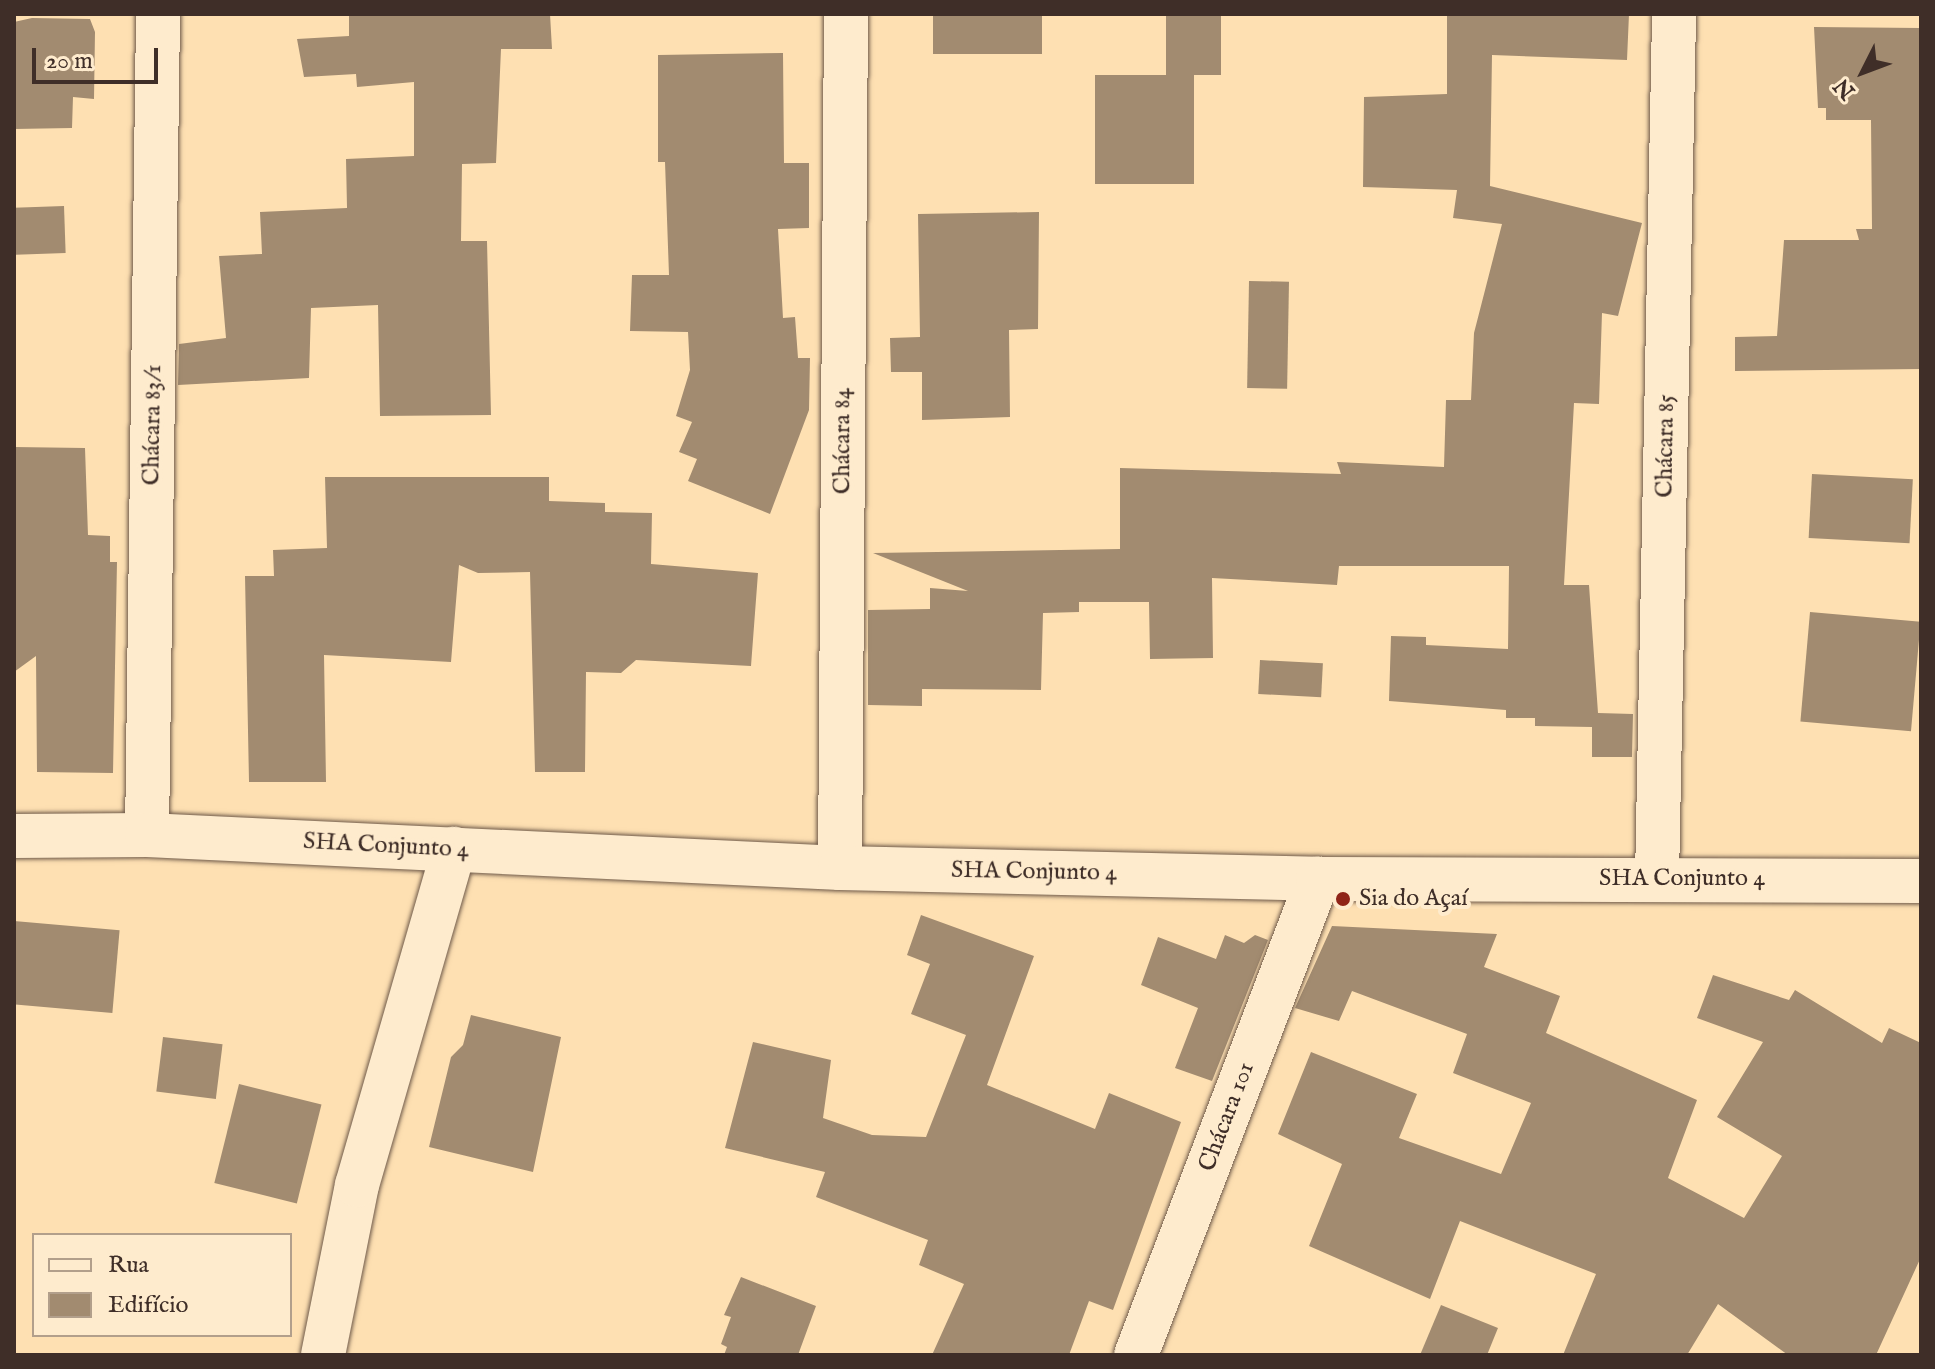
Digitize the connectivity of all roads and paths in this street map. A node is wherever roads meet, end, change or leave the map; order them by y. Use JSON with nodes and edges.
{"nodes":[{"id":1,"x":158,"y":14,"type":"edge"},
{"id":2,"x":846,"y":14,"type":"edge"},
{"id":3,"x":1674,"y":14,"type":"edge"},
{"id":4,"x":147,"y":835,"type":"junction"},
{"id":5,"x":14,"y":836,"type":"edge"},
{"id":6,"x":454,"y":849,"type":"junction"},
{"id":7,"x":840,"y":868,"type":"junction"},
{"id":8,"x":1318,"y":879,"type":"junction"},
{"id":9,"x":1657,"y":879,"type":"junction"},
{"id":10,"x":1914,"y":886,"type":"edge"},
{"id":11,"x":323,"y":1355,"type":"edge"},
{"id":12,"x":1136,"y":1355,"type":"edge"}],
"edges":[{"from":1,"to":4,"type":"street","name":"Chácara 83/1"},
{"from":2,"to":7,"type":"street","name":"Chácara 84"},
{"from":3,"to":9,"type":"street","name":"Chácara 85"},
{"from":4,"to":5,"type":"street","name":"SHA Conjunto 4"},
{"from":4,"to":6,"type":"street","name":"SHA Conjunto 4"},
{"from":6,"to":7,"type":"street","name":"SHA Conjunto 4"},
{"from":6,"to":11,"type":"street"},
{"from":7,"to":8,"type":"street","name":"SHA Conjunto 4"},
{"from":8,"to":9,"type":"street","name":"SHA Conjunto 4"},
{"from":8,"to":12,"type":"street","name":"Chácara 101"},
{"from":9,"to":10,"type":"street","name":"SHA Conjunto 4"}]}
